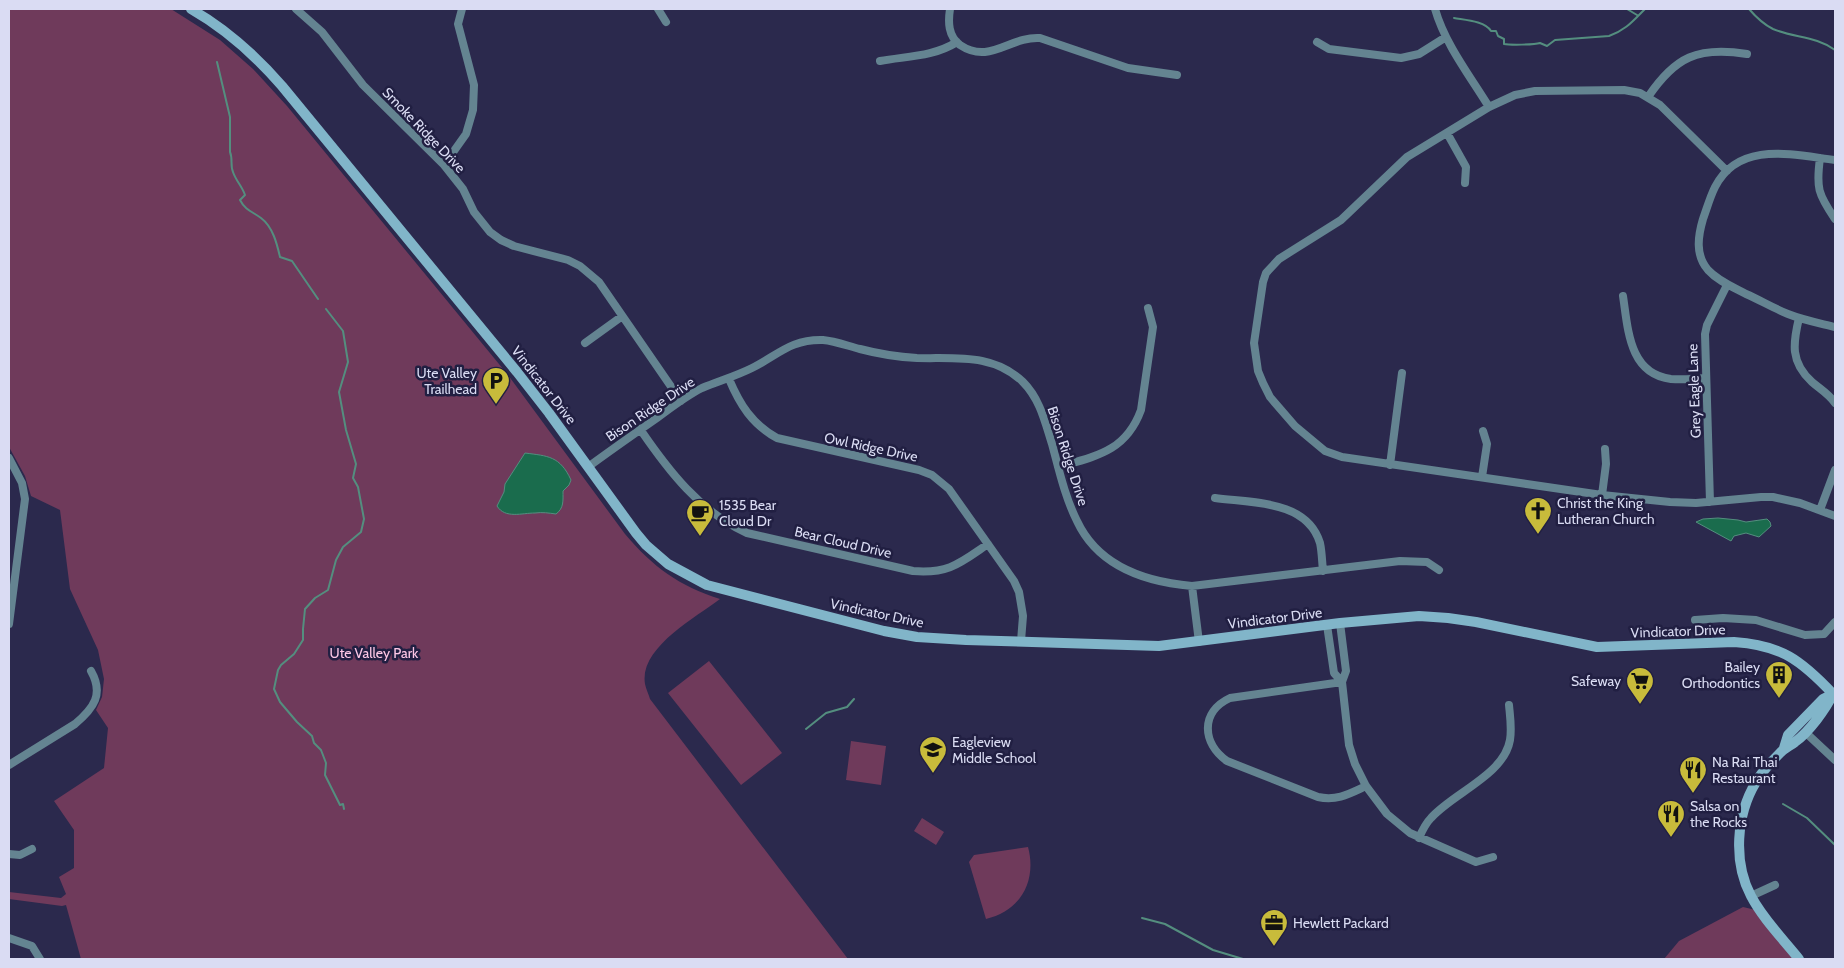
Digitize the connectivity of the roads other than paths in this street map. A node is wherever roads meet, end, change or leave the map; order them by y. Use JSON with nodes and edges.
{"nodes":[{"id":1,"x":192,"y":9,"type":"edge"},
{"id":2,"x":296,"y":9,"type":"edge"},
{"id":3,"x":462,"y":9,"type":"edge"},
{"id":4,"x":658,"y":9,"type":"edge"},
{"id":5,"x":950,"y":9,"type":"edge"},
{"id":6,"x":1435,"y":9,"type":"edge"},
{"id":7,"x":666,"y":22,"type":"dead end"},
{"id":8,"x":1446,"y":36,"type":"junction"},
{"id":9,"x":957,"y":42,"type":"junction"},
{"id":10,"x":1317,"y":42,"type":"dead end"},
{"id":11,"x":1747,"y":54,"type":"dead end"},
{"id":12,"x":880,"y":61,"type":"dead end"},
{"id":13,"x":1177,"y":75,"type":"dead end"},
{"id":14,"x":1648,"y":97,"type":"junction"},
{"id":15,"x":1489,"y":107,"type":"junction"},
{"id":16,"x":1447,"y":133,"type":"junction"},
{"id":17,"x":1820,"y":158,"type":"junction"},
{"id":18,"x":1835,"y":160,"type":"edge"},
{"id":19,"x":444,"y":165,"type":"junction"},
{"id":20,"x":1726,"y":171,"type":"junction"},
{"id":21,"x":1465,"y":183,"type":"dead end"},
{"id":22,"x":1835,"y":219,"type":"edge"},
{"id":23,"x":1727,"y":285,"type":"junction"},
{"id":24,"x":1623,"y":296,"type":"dead end"},
{"id":25,"x":1148,"y":308,"type":"dead end"},
{"id":26,"x":622,"y":317,"type":"junction"},
{"id":27,"x":1799,"y":318,"type":"junction"},
{"id":28,"x":1835,"y":327,"type":"edge"},
{"id":29,"x":585,"y":342,"type":"dead end"},
{"id":30,"x":1402,"y":373,"type":"dead end"},
{"id":31,"x":1706,"y":378,"type":"junction"},
{"id":32,"x":728,"y":379,"type":"junction"},
{"id":33,"x":681,"y":401,"type":"junction"},
{"id":34,"x":1835,"y":403,"type":"edge"},
{"id":35,"x":640,"y":429,"type":"junction"},
{"id":36,"x":1483,"y":431,"type":"dead end"},
{"id":37,"x":1605,"y":449,"type":"dead end"},
{"id":38,"x":9,"y":458,"type":"edge"},
{"id":39,"x":1390,"y":465,"type":"junction"},
{"id":40,"x":588,"y":467,"type":"junction"},
{"id":41,"x":1058,"y":467,"type":"junction"},
{"id":42,"x":1835,"y":470,"type":"edge"},
{"id":43,"x":1482,"y":477,"type":"junction"},
{"id":44,"x":1602,"y":495,"type":"junction"},
{"id":45,"x":1215,"y":498,"type":"dead end"},
{"id":46,"x":1710,"y":502,"type":"junction"},
{"id":47,"x":1820,"y":510,"type":"junction"},
{"id":48,"x":1835,"y":516,"type":"edge"},
{"id":49,"x":988,"y":544,"type":"junction"},
{"id":50,"x":1439,"y":570,"type":"dead end"},
{"id":51,"x":1323,"y":571,"type":"junction"},
{"id":52,"x":1192,"y":586,"type":"junction"},
{"id":53,"x":1695,"y":620,"type":"dead end"},
{"id":54,"x":1835,"y":622,"type":"edge"},
{"id":55,"x":1340,"y":623,"type":"junction"},
{"id":56,"x":9,"y":624,"type":"edge"},
{"id":57,"x":1327,"y":625,"type":"junction"},
{"id":58,"x":1021,"y":641,"type":"junction"},
{"id":59,"x":1199,"y":642,"type":"junction"},
{"id":60,"x":91,"y":671,"type":"dead end"},
{"id":61,"x":1342,"y":682,"type":"junction"},
{"id":62,"x":1834,"y":693,"type":"edge"},
{"id":63,"x":1508,"y":705,"type":"dead end"},
{"id":64,"x":1805,"y":732,"type":"junction"},
{"id":65,"x":1784,"y":748,"type":"junction"},
{"id":66,"x":1835,"y":760,"type":"edge"},
{"id":67,"x":9,"y":765,"type":"edge"},
{"id":68,"x":1366,"y":786,"type":"junction"},
{"id":69,"x":1419,"y":838,"type":"junction"},
{"id":70,"x":32,"y":849,"type":"dead end"},
{"id":71,"x":9,"y":854,"type":"edge"},
{"id":72,"x":1493,"y":857,"type":"dead end"},
{"id":73,"x":1775,"y":885,"type":"dead end"},
{"id":74,"x":1751,"y":896,"type":"junction"},
{"id":75,"x":9,"y":938,"type":"edge"},
{"id":76,"x":40,"y":959,"type":"edge"},
{"id":77,"x":1799,"y":959,"type":"edge"}],
"edges":[{"from":1,"to":40,"type":"main road","name":"Vindicator Drive"},
{"from":2,"to":19,"type":"street","name":"Smoke Ridge Drive"},
{"from":3,"to":19,"type":"street"},
{"from":4,"to":7,"type":"street"},
{"from":5,"to":9,"type":"street"},
{"from":6,"to":8,"type":"street"},
{"from":8,"to":10,"type":"street"},
{"from":8,"to":15,"type":"street"},
{"from":9,"to":12,"type":"street"},
{"from":9,"to":13,"type":"street"},
{"from":11,"to":14,"type":"street"},
{"from":14,"to":15,"type":"street"},
{"from":14,"to":20,"type":"street"},
{"from":15,"to":16,"type":"street"},
{"from":16,"to":21,"type":"street"},
{"from":16,"to":39,"type":"street"},
{"from":17,"to":18,"type":"street"},
{"from":17,"to":20,"type":"street"},
{"from":17,"to":22,"type":"street"},
{"from":19,"to":26,"type":"street","name":"Smoke Ridge Drive"},
{"from":20,"to":23,"type":"street"},
{"from":23,"to":27,"type":"street"},
{"from":23,"to":31,"type":"street","name":"Grey Eagle Lane"},
{"from":24,"to":31,"type":"street"},
{"from":25,"to":41,"type":"street"},
{"from":26,"to":29,"type":"street"},
{"from":26,"to":33,"type":"street","name":"Smoke Ridge Drive"},
{"from":27,"to":28,"type":"street"},
{"from":27,"to":34,"type":"street"},
{"from":30,"to":39,"type":"street"},
{"from":31,"to":46,"type":"street","name":"Grey Eagle Lane"},
{"from":32,"to":33,"type":"street","name":"Bison Ridge Drive"},
{"from":32,"to":41,"type":"street","name":"Bison Ridge Drive"},
{"from":32,"to":49,"type":"street","name":"Owl Ridge Drive"},
{"from":33,"to":35,"type":"street","name":"Bison Ridge Drive"},
{"from":35,"to":40,"type":"street","name":"Bison Ridge Drive"},
{"from":35,"to":49,"type":"street","name":"Bear Cloud Drive"},
{"from":36,"to":43,"type":"street"},
{"from":37,"to":44,"type":"street"},
{"from":38,"to":56,"type":"street"},
{"from":39,"to":43,"type":"street"},
{"from":40,"to":58,"type":"main road","name":"Vindicator Drive"},
{"from":41,"to":52,"type":"street","name":"Bison Ridge Drive"},
{"from":42,"to":47,"type":"street"},
{"from":43,"to":44,"type":"street"},
{"from":44,"to":46,"type":"street"},
{"from":45,"to":51,"type":"street"},
{"from":46,"to":47,"type":"street"},
{"from":47,"to":48,"type":"street"},
{"from":49,"to":58,"type":"street","name":"Owl Ridge Drive"},
{"from":50,"to":51,"type":"street","name":"Bison Ridge Drive"},
{"from":51,"to":52,"type":"street","name":"Bison Ridge Drive"},
{"from":52,"to":59,"type":"street"},
{"from":53,"to":54,"type":"street"},
{"from":55,"to":57,"type":"main road","name":"Vindicator Drive"},
{"from":55,"to":61,"type":"street"},
{"from":55,"to":62,"type":"main road","name":"Vindicator Drive"},
{"from":57,"to":59,"type":"main road","name":"Vindicator Drive"},
{"from":57,"to":61,"type":"street"},
{"from":58,"to":59,"type":"main road","name":"Vindicator Drive"},
{"from":60,"to":67,"type":"street"},
{"from":61,"to":68,"type":"street"},
{"from":61,"to":68,"type":"street"},
{"from":62,"to":64,"type":"main road"},
{"from":62,"to":65,"type":"main road"},
{"from":63,"to":69,"type":"street"},
{"from":64,"to":65,"type":"main road"},
{"from":64,"to":66,"type":"street"},
{"from":65,"to":74,"type":"main road"},
{"from":68,"to":69,"type":"street"},
{"from":69,"to":72,"type":"street"},
{"from":70,"to":71,"type":"street"},
{"from":73,"to":74,"type":"street"},
{"from":74,"to":77,"type":"main road"},
{"from":75,"to":76,"type":"street"}]}
